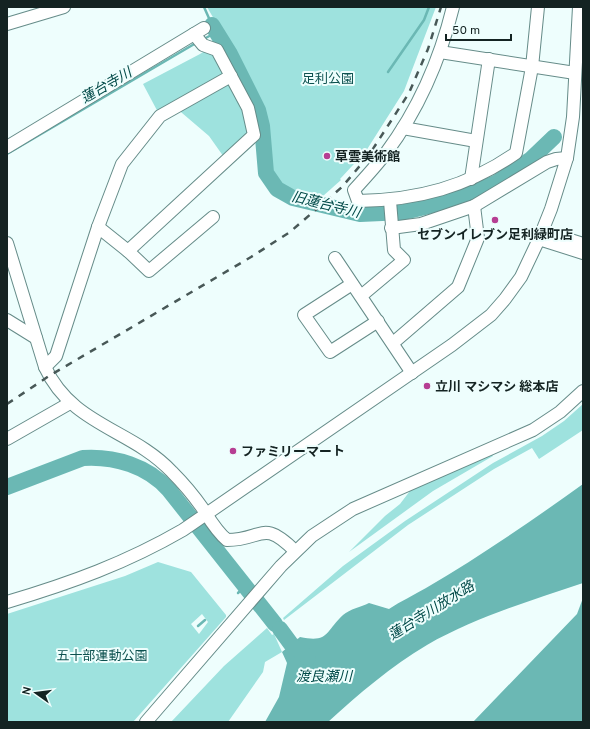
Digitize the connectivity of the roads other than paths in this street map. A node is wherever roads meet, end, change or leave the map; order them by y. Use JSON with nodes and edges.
{"nodes":[{"id":1,"x":64,"y":7,"type":"edge"},
{"id":2,"x":453,"y":7,"type":"edge"},
{"id":3,"x":538,"y":7,"type":"edge"},
{"id":4,"x":579,"y":7,"type":"edge"},
{"id":5,"x":7,"y":24,"type":"edge"},
{"id":6,"x":204,"y":28,"type":"dead end"},
{"id":7,"x":194,"y":34,"type":"junction"},
{"id":8,"x":440,"y":52,"type":"junction"},
{"id":9,"x":489,"y":59,"type":"junction"},
{"id":10,"x":532,"y":67,"type":"junction"},
{"id":11,"x":575,"y":73,"type":"junction"},
{"id":12,"x":231,"y":76,"type":"junction"},
{"id":13,"x":578,"y":118,"type":"edge"},
{"id":14,"x":403,"y":128,"type":"junction"},
{"id":15,"x":476,"y":141,"type":"junction"},
{"id":16,"x":7,"y":147,"type":"edge"},
{"id":17,"x":566,"y":158,"type":"junction"},
{"id":18,"x":470,"y":179,"type":"junction"},
{"id":19,"x":390,"y":204,"type":"junction"},
{"id":20,"x":474,"y":206,"type":"junction"},
{"id":21,"x":213,"y":217,"type":"dead end"},
{"id":22,"x":391,"y":225,"type":"junction"},
{"id":23,"x":98,"y":227,"type":"junction"},
{"id":24,"x":540,"y":235,"type":"junction"},
{"id":25,"x":7,"y":243,"type":"edge"},
{"id":26,"x":583,"y":244,"type":"edge"},
{"id":27,"x":128,"y":251,"type":"junction"},
{"id":28,"x":583,"y":254,"type":"edge"},
{"id":29,"x":335,"y":258,"type":"dead end"},
{"id":30,"x":352,"y":284,"type":"junction"},
{"id":31,"x":361,"y":296,"type":"junction"},
{"id":32,"x":7,"y":320,"type":"edge"},
{"id":33,"x":378,"y":321,"type":"junction"},
{"id":34,"x":36,"y":338,"type":"junction"},
{"id":35,"x":393,"y":344,"type":"junction"},
{"id":36,"x":45,"y":367,"type":"junction"},
{"id":37,"x":412,"y":373,"type":"junction"},
{"id":38,"x":583,"y":391,"type":"edge"},
{"id":39,"x":70,"y":403,"type":"junction"},
{"id":40,"x":7,"y":439,"type":"edge"},
{"id":41,"x":204,"y":517,"type":"junction"},
{"id":42,"x":295,"y":551,"type":"junction"},
{"id":43,"x":7,"y":602,"type":"edge"},
{"id":44,"x":146,"y":722,"type":"edge"}],
"edges":[{"from":1,"to":5,"type":"street"},
{"from":2,"to":8,"type":"street"},
{"from":3,"to":10,"type":"street"},
{"from":4,"to":11,"type":"street"},
{"from":6,"to":7,"type":"street"},
{"from":7,"to":12,"type":"street"},
{"from":7,"to":16,"type":"street"},
{"from":8,"to":9,"type":"street"},
{"from":8,"to":14,"type":"street"},
{"from":9,"to":10,"type":"street"},
{"from":9,"to":15,"type":"street"},
{"from":10,"to":11,"type":"street"},
{"from":10,"to":18,"type":"street"},
{"from":11,"to":13,"type":"street"},
{"from":12,"to":23,"type":"street"},
{"from":12,"to":27,"type":"street"},
{"from":13,"to":17,"type":"street"},
{"from":14,"to":15,"type":"street"},
{"from":14,"to":19,"type":"street"},
{"from":15,"to":18,"type":"street"},
{"from":17,"to":20,"type":"street"},
{"from":17,"to":24,"type":"street"},
{"from":18,"to":19,"type":"street"},
{"from":19,"to":22,"type":"street"},
{"from":20,"to":22,"type":"street"},
{"from":20,"to":35,"type":"street"},
{"from":21,"to":27,"type":"street"},
{"from":22,"to":31,"type":"street"},
{"from":23,"to":27,"type":"street"},
{"from":23,"to":36,"type":"street"},
{"from":24,"to":26,"type":"street"},
{"from":24,"to":28,"type":"street"},
{"from":24,"to":37,"type":"street"},
{"from":25,"to":34,"type":"street"},
{"from":29,"to":30,"type":"street"},
{"from":30,"to":31,"type":"street"},
{"from":30,"to":33,"type":"street"},
{"from":31,"to":33,"type":"street"},
{"from":32,"to":34,"type":"street"},
{"from":33,"to":35,"type":"street"},
{"from":34,"to":36,"type":"street"},
{"from":35,"to":37,"type":"street"},
{"from":36,"to":39,"type":"street"},
{"from":37,"to":41,"type":"street"},
{"from":38,"to":42,"type":"street"},
{"from":39,"to":40,"type":"street"},
{"from":39,"to":41,"type":"street"},
{"from":41,"to":42,"type":"street"},
{"from":41,"to":43,"type":"street"},
{"from":42,"to":44,"type":"street"}]}
